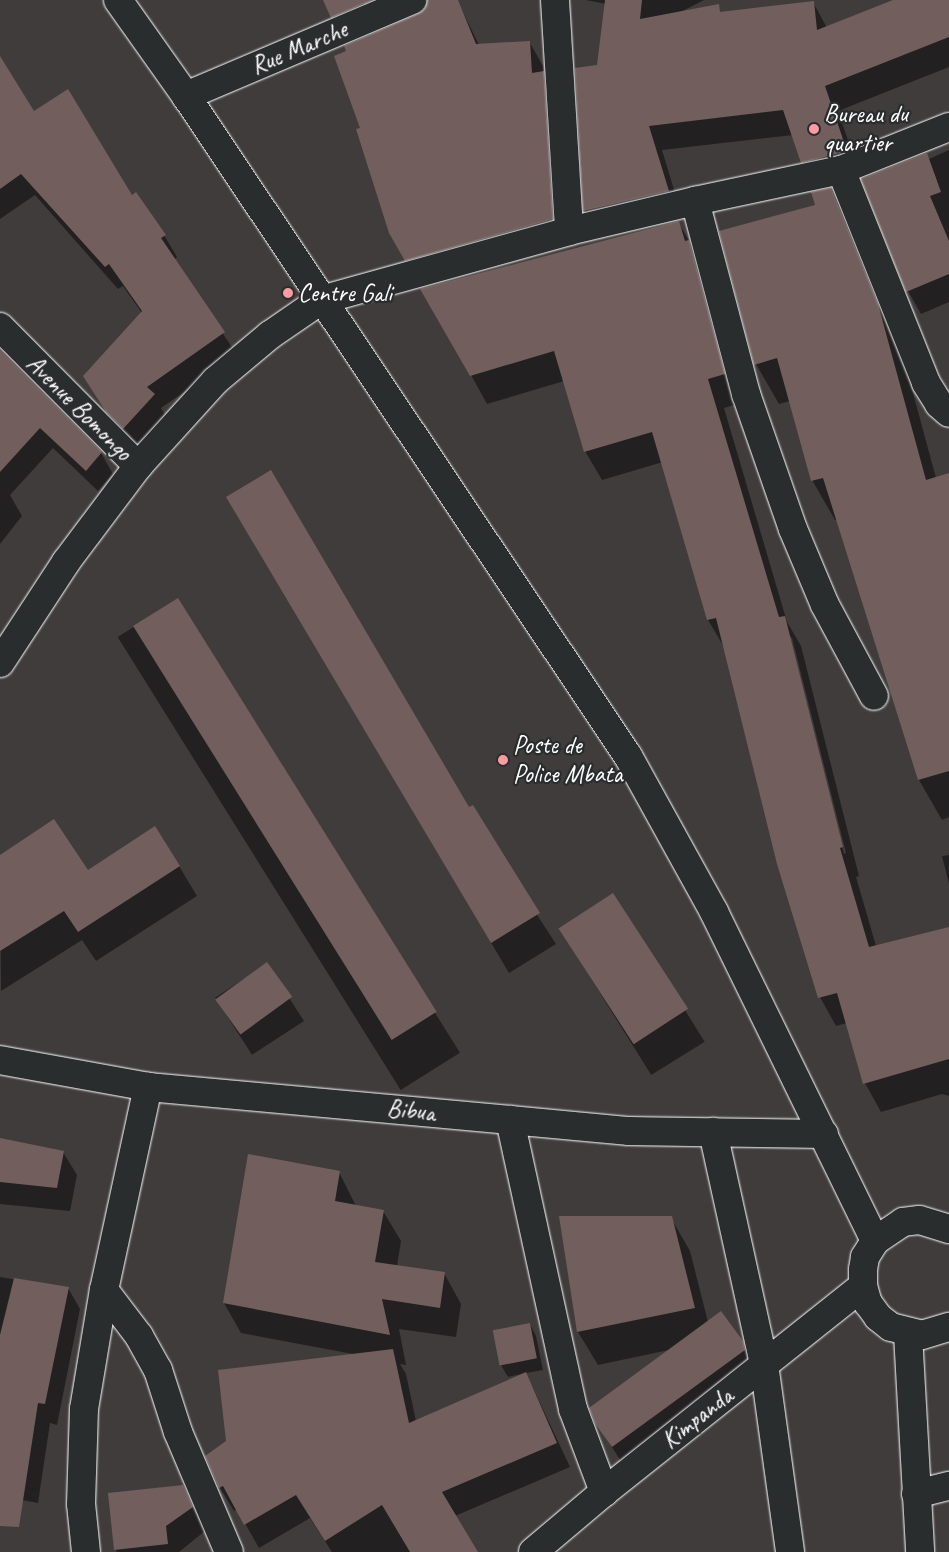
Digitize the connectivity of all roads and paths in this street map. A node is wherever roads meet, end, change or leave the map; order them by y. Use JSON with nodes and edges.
{"nodes":[{"id":1,"x":118,"y":0,"type":"edge"},
{"id":2,"x":412,"y":0,"type":"edge"},
{"id":3,"x":555,"y":0,"type":"edge"},
{"id":4,"x":186,"y":96,"type":"junction"},
{"id":5,"x":949,"y":127,"type":"edge"},
{"id":6,"x":841,"y":170,"type":"junction"},
{"id":7,"x":695,"y":201,"type":"junction"},
{"id":8,"x":569,"y":231,"type":"junction"},
{"id":9,"x":321,"y":300,"type":"junction"},
{"id":10,"x":0,"y":327,"type":"edge"},
{"id":11,"x":949,"y":413,"type":"edge"},
{"id":12,"x":138,"y":466,"type":"junction"},
{"id":13,"x":0,"y":663,"type":"edge"},
{"id":14,"x":874,"y":696,"type":"dead end"},
{"id":15,"x":0,"y":1060,"type":"edge"},
{"id":16,"x":148,"y":1087,"type":"junction"},
{"id":17,"x":510,"y":1120,"type":"junction"},
{"id":18,"x":713,"y":1132,"type":"junction"},
{"id":19,"x":824,"y":1134,"type":"junction"},
{"id":20,"x":949,"y":1229,"type":"edge"},
{"id":21,"x":875,"y":1242,"type":"junction"},
{"id":22,"x":863,"y":1286,"type":"junction"},
{"id":23,"x":104,"y":1290,"type":"junction"},
{"id":24,"x":949,"y":1327,"type":"edge"},
{"id":25,"x":908,"y":1334,"type":"junction"},
{"id":26,"x":764,"y":1364,"type":"junction"},
{"id":27,"x":949,"y":1486,"type":"edge"},
{"id":28,"x":604,"y":1492,"type":"junction"},
{"id":29,"x":916,"y":1494,"type":"junction"},
{"id":30,"x":86,"y":1552,"type":"edge"},
{"id":31,"x":230,"y":1552,"type":"edge"},
{"id":32,"x":533,"y":1552,"type":"edge"},
{"id":33,"x":790,"y":1552,"type":"edge"},
{"id":34,"x":920,"y":1552,"type":"edge"}],
"edges":[{"from":1,"to":4,"type":"street"},
{"from":2,"to":4,"type":"street","name":"Rue Marche"},
{"from":3,"to":8,"type":"street"},
{"from":4,"to":9,"type":"street"},
{"from":5,"to":6,"type":"street"},
{"from":6,"to":7,"type":"street"},
{"from":6,"to":11,"type":"street"},
{"from":7,"to":8,"type":"street"},
{"from":7,"to":14,"type":"street"},
{"from":8,"to":9,"type":"street"},
{"from":9,"to":12,"type":"street"},
{"from":9,"to":19,"type":"street"},
{"from":10,"to":12,"type":"street","name":"Avenue Bomongo"},
{"from":12,"to":13,"type":"street"},
{"from":15,"to":16,"type":"street","name":"Bibua"},
{"from":16,"to":17,"type":"street","name":"Bibua"},
{"from":16,"to":23,"type":"street"},
{"from":17,"to":18,"type":"street","name":"Bibua"},
{"from":17,"to":28,"type":"street"},
{"from":18,"to":19,"type":"street","name":"Bibua"},
{"from":18,"to":26,"type":"street"},
{"from":19,"to":21,"type":"street"},
{"from":20,"to":21,"type":"street"},
{"from":21,"to":22,"type":"street"},
{"from":22,"to":25,"type":"street"},
{"from":22,"to":26,"type":"street","name":"Kimpanda"},
{"from":23,"to":30,"type":"street"},
{"from":23,"to":31,"type":"street"},
{"from":24,"to":25,"type":"street"},
{"from":25,"to":29,"type":"street"},
{"from":26,"to":28,"type":"street","name":"Kimpanda"},
{"from":26,"to":33,"type":"street"},
{"from":27,"to":29,"type":"street"},
{"from":28,"to":32,"type":"street","name":"Kimpanda"},
{"from":29,"to":34,"type":"street"}]}
